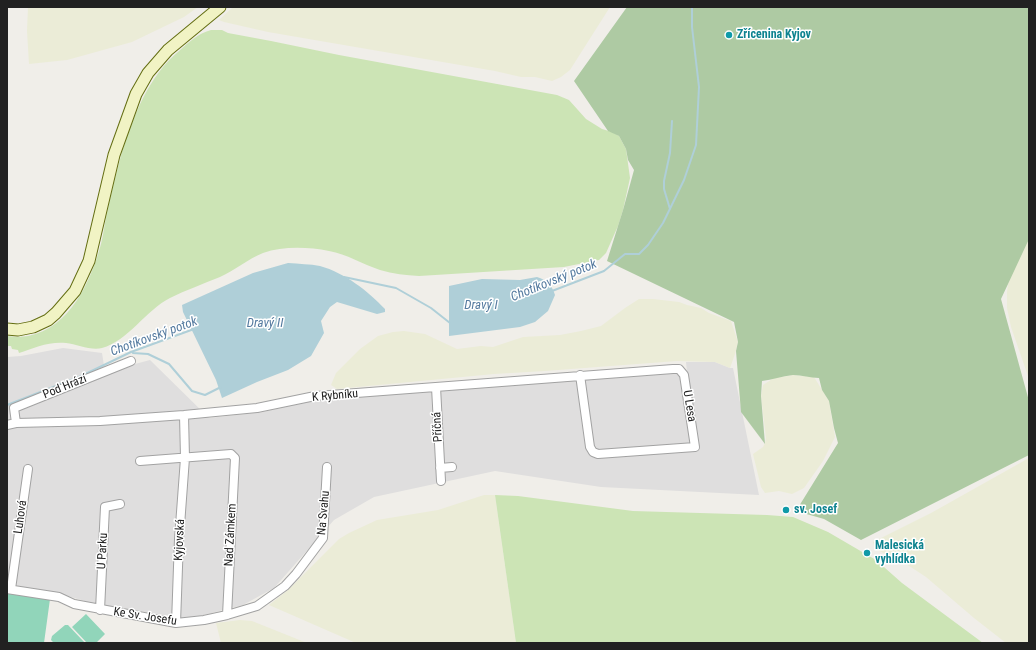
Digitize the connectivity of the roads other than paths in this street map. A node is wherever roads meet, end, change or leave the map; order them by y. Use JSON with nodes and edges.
{"nodes":[{"id":1,"x":220,"y":7,"type":"edge"},
{"id":2,"x":7,"y":329,"type":"edge"},
{"id":3,"x":131,"y":361,"type":"dead end"},
{"id":4,"x":580,"y":375,"type":"junction"},
{"id":5,"x":436,"y":387,"type":"junction"},
{"id":6,"x":184,"y":415,"type":"junction"},
{"id":7,"x":16,"y":424,"type":"junction"},
{"id":8,"x":7,"y":425,"type":"edge"},
{"id":9,"x":185,"y":458,"type":"junction"},
{"id":10,"x":140,"y":462,"type":"dead end"},
{"id":11,"x":327,"y":467,"type":"dead end"},
{"id":12,"x":452,"y":467,"type":"dead end"},
{"id":13,"x":440,"y":468,"type":"junction"},
{"id":14,"x":28,"y":469,"type":"dead end"},
{"id":15,"x":441,"y":481,"type":"dead end"},
{"id":16,"x":120,"y":504,"type":"dead end"},
{"id":17,"x":296,"y":574,"type":"joint"},
{"id":18,"x":9,"y":589,"type":"edge"},
{"id":19,"x":100,"y":610,"type":"junction"},
{"id":20,"x":227,"y":616,"type":"junction"},
{"id":21,"x":176,"y":623,"type":"junction"}],
"edges":[{"from":1,"to":2,"type":"street"},
{"from":3,"to":7,"type":"street","name":"Pod Hrází"},
{"from":4,"to":4,"type":"street","name":"U Lesa"},
{"from":4,"to":5,"type":"street","name":"K Rybníku"},
{"from":5,"to":6,"type":"street","name":"K Rybníku"},
{"from":5,"to":13,"type":"street","name":"Příčná"},
{"from":6,"to":7,"type":"street","name":"K Rybníku"},
{"from":6,"to":9,"type":"street","name":"Kyjovská"},
{"from":7,"to":8,"type":"street","name":"K Rybníku"},
{"from":9,"to":10,"type":"street"},
{"from":9,"to":20,"type":"street","name":"Nad Zámkem"},
{"from":9,"to":21,"type":"street","name":"Kyjovská"},
{"from":11,"to":17,"type":"street","name":"Na Svahu"},
{"from":12,"to":13,"type":"street"},
{"from":13,"to":15,"type":"street","name":"Příčná"},
{"from":14,"to":18,"type":"street","name":"Luhová"},
{"from":16,"to":19,"type":"street","name":"U Parku"},
{"from":17,"to":20,"type":"street","name":"Ke Sv. Josefu"},
{"from":18,"to":19,"type":"street","name":"Ke Sv. Josefu"},
{"from":19,"to":21,"type":"street","name":"Ke Sv. Josefu"},
{"from":20,"to":21,"type":"street","name":"Ke Sv. Josefu"}]}
